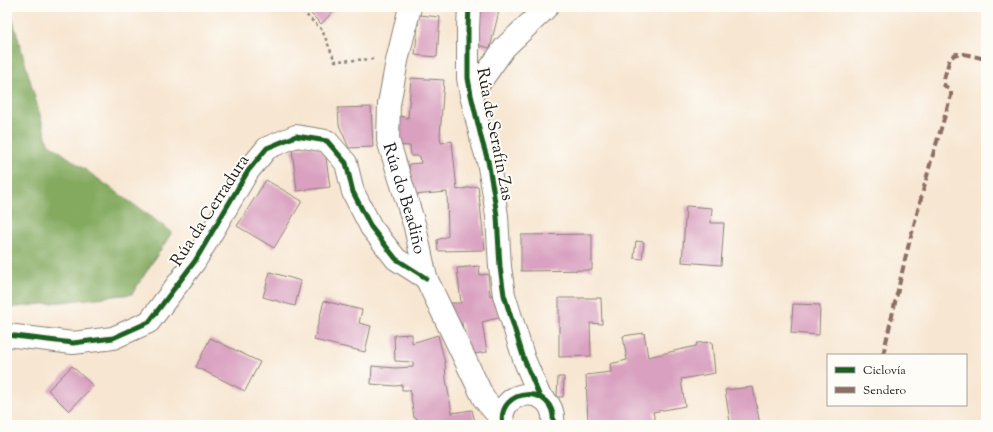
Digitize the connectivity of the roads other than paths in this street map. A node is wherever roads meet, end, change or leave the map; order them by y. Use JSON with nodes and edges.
{"nodes":[{"id":1,"x":410,"y":7,"type":"edge"},
{"id":2,"x":470,"y":7,"type":"edge"},
{"id":3,"x":547,"y":7,"type":"edge"},
{"id":4,"x":471,"y":95,"type":"junction"},
{"id":5,"x":426,"y":278,"type":"junction"},
{"id":6,"x":7,"y":335,"type":"edge"},
{"id":7,"x":524,"y":359,"type":"junction"},
{"id":8,"x":540,"y":397,"type":"junction"},
{"id":9,"x":508,"y":411,"type":"edge"},
{"id":10,"x":555,"y":423,"type":"edge"}],
"edges":[{"from":1,"to":5,"type":"street","name":"Rúa do Beadiño"},
{"from":2,"to":4,"type":"street","name":"Rúa de Serafín Zas"},
{"from":3,"to":4,"type":"street"},
{"from":4,"to":7,"type":"street","name":"Rúa de Serafín Zas"},
{"from":5,"to":6,"type":"street","name":"Rúa da Cerradura"},
{"from":5,"to":9,"type":"street","name":"Rúa do Beadiño"},
{"from":7,"to":8,"type":"street"},
{"from":7,"to":9,"type":"street","name":"Rúa de Serafín Zas"},
{"from":8,"to":9,"type":"street"},
{"from":8,"to":10,"type":"street"}]}
